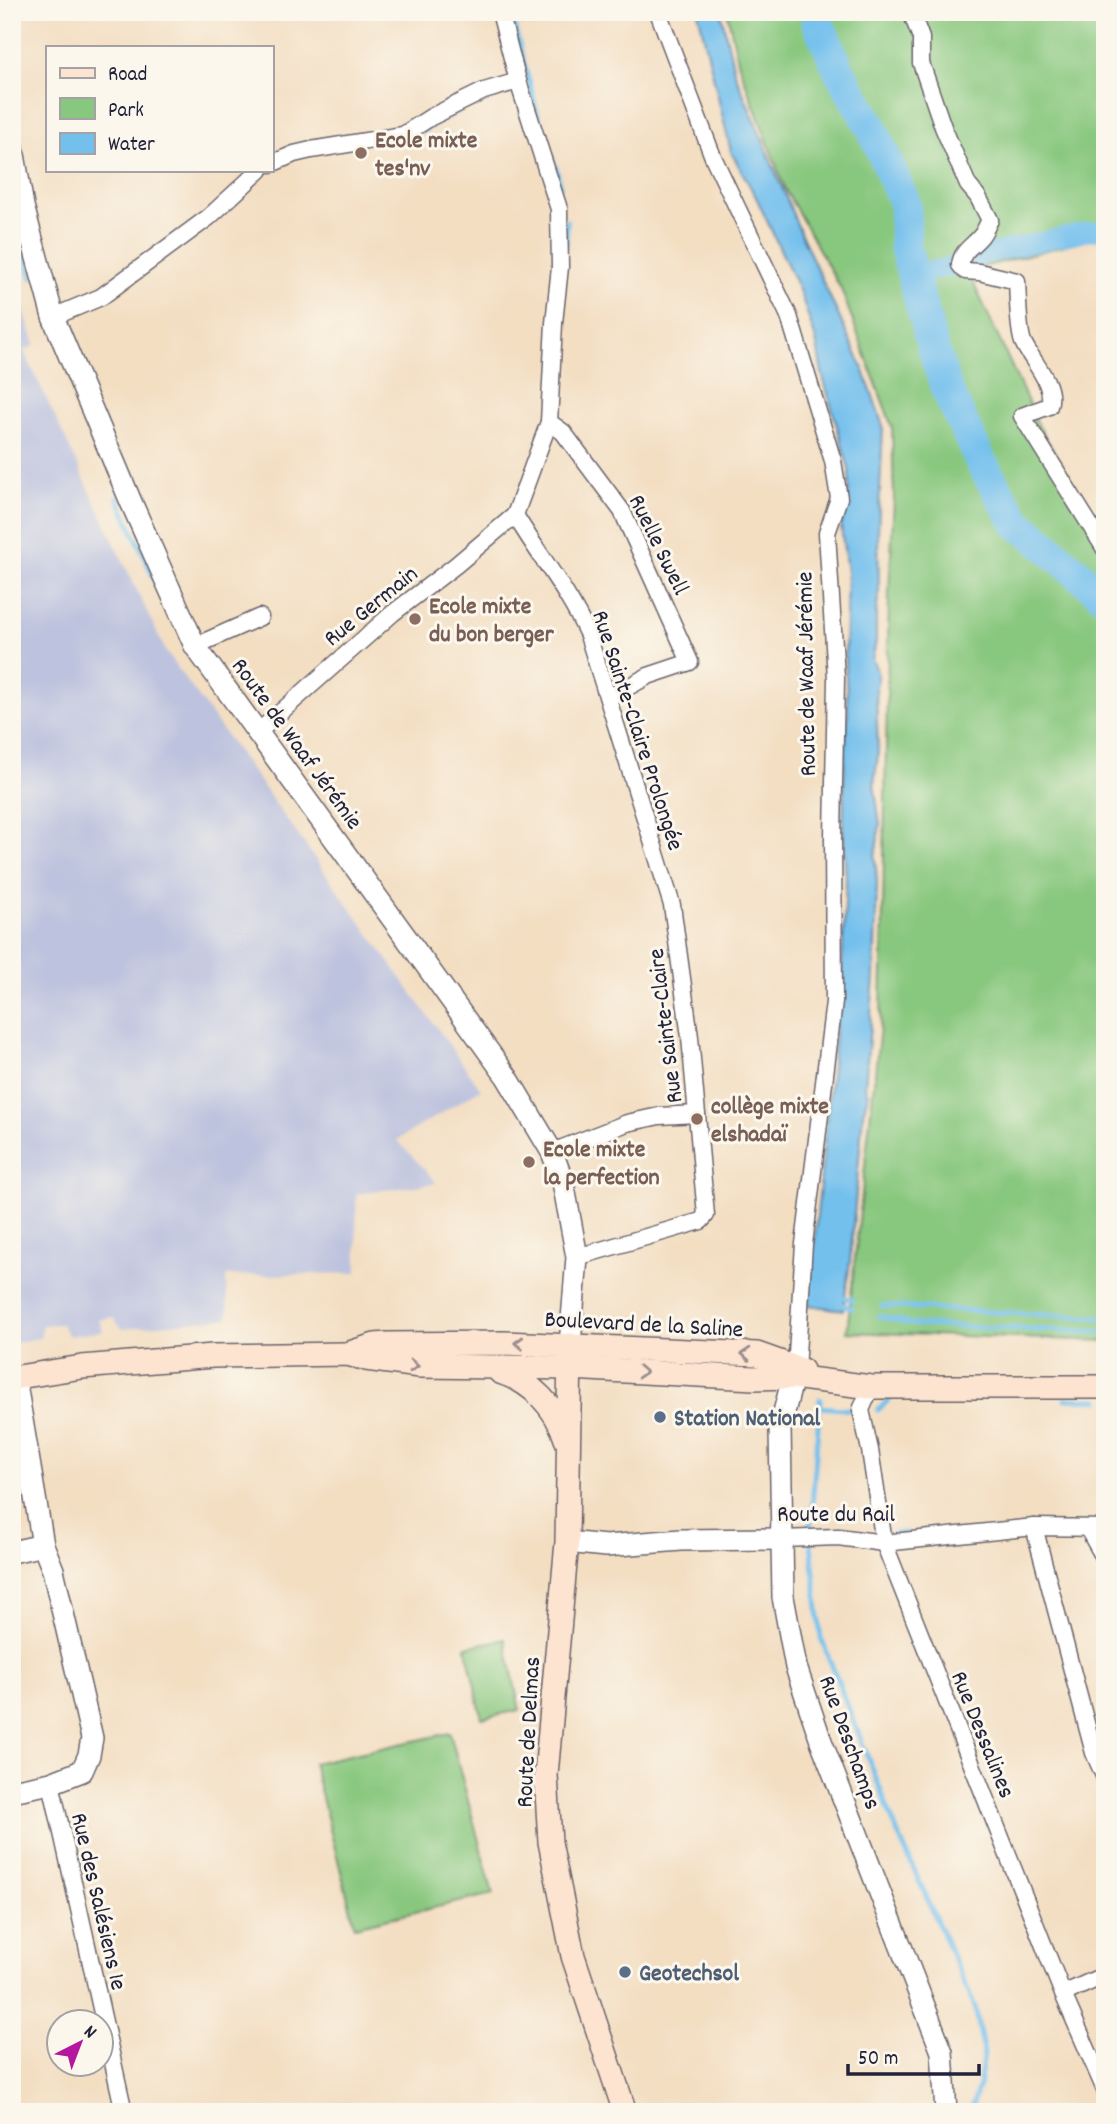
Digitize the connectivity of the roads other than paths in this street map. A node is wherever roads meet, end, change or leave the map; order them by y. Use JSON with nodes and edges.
{"nodes":[{"id":1,"x":500,"y":12,"type":"edge"},
{"id":2,"x":657,"y":12,"type":"edge"},
{"id":3,"x":911,"y":12,"type":"edge"},
{"id":4,"x":518,"y":81,"type":"junction"},
{"id":5,"x":12,"y":144,"type":"edge"},
{"id":6,"x":273,"y":163,"type":"edge"},
{"id":7,"x":258,"y":172,"type":"edge"},
{"id":8,"x":53,"y":317,"type":"junction"},
{"id":9,"x":549,"y":422,"type":"junction"},
{"id":10,"x":515,"y":515,"type":"junction"},
{"id":11,"x":1105,"y":549,"type":"edge"},
{"id":12,"x":260,"y":617,"type":"dead end"},
{"id":13,"x":195,"y":646,"type":"junction"},
{"id":14,"x":608,"y":698,"type":"junction"},
{"id":15,"x":257,"y":733,"type":"junction"},
{"id":16,"x":672,"y":905,"type":"joint"},
{"id":17,"x":697,"y":1114,"type":"junction"},
{"id":18,"x":552,"y":1152,"type":"junction"},
{"id":19,"x":577,"y":1257,"type":"junction"},
{"id":20,"x":570,"y":1345,"type":"junction"},
{"id":21,"x":347,"y":1354,"type":"junction"},
{"id":22,"x":487,"y":1368,"type":"junction"},
{"id":23,"x":570,"y":1368,"type":"junction"},
{"id":24,"x":795,"y":1373,"type":"junction"},
{"id":25,"x":14,"y":1378,"type":"edge"},
{"id":26,"x":1105,"y":1381,"type":"edge"},
{"id":27,"x":872,"y":1387,"type":"junction"},
{"id":28,"x":1105,"y":1387,"type":"edge"},
{"id":29,"x":568,"y":1446,"type":"junction"},
{"id":30,"x":1034,"y":1527,"type":"junction"},
{"id":31,"x":1097,"y":1529,"type":"edge"},
{"id":32,"x":792,"y":1539,"type":"junction"},
{"id":33,"x":567,"y":1542,"type":"junction"},
{"id":34,"x":884,"y":1542,"type":"junction"},
{"id":35,"x":43,"y":1545,"type":"junction"},
{"id":36,"x":12,"y":1552,"type":"edge"},
{"id":37,"x":1105,"y":1559,"type":"edge"},
{"id":38,"x":1105,"y":1778,"type":"edge"},
{"id":39,"x":51,"y":1783,"type":"junction"},
{"id":40,"x":12,"y":1791,"type":"edge"},
{"id":41,"x":1105,"y":1975,"type":"edge"},
{"id":42,"x":1063,"y":1994,"type":"junction"},
{"id":43,"x":1105,"y":2090,"type":"edge"},
{"id":44,"x":124,"y":2112,"type":"edge"},
{"id":45,"x":625,"y":2112,"type":"edge"},
{"id":46,"x":946,"y":2112,"type":"edge"}],
"edges":[{"from":1,"to":4,"type":"street"},
{"from":2,"to":24,"type":"street","name":"Route de Waaf Jérémie"},
{"from":3,"to":11,"type":"street"},
{"from":4,"to":6,"type":"street"},
{"from":4,"to":9,"type":"street"},
{"from":5,"to":8,"type":"street","name":"Route de Waaf Jérémie"},
{"from":7,"to":8,"type":"street"},
{"from":8,"to":13,"type":"street","name":"Route de Waaf Jérémie"},
{"from":9,"to":10,"type":"street"},
{"from":9,"to":14,"type":"street","name":"Ruelle Swell"},
{"from":10,"to":14,"type":"street","name":"Rue Sainte-Claire Prolongée"},
{"from":10,"to":15,"type":"street","name":"Rue Germain"},
{"from":12,"to":13,"type":"street"},
{"from":13,"to":15,"type":"street","name":"Route de Waaf Jérémie"},
{"from":14,"to":16,"type":"street","name":"Rue Sainte-Claire Prolongée"},
{"from":15,"to":18,"type":"street","name":"Route de Waaf Jérémie"},
{"from":16,"to":17,"type":"street","name":"Rue Sainte-Claire"},
{"from":17,"to":18,"type":"street"},
{"from":17,"to":19,"type":"street","name":"Rue Sainte-Claire"},
{"from":18,"to":19,"type":"street","name":"Route de Waaf Jérémie"},
{"from":19,"to":20,"type":"street","name":"Route de Waaf Jérémie"},
{"from":20,"to":21,"type":"main road","name":"Boulevard de la Saline","one_way":true},
{"from":20,"to":23,"type":"main road","name":"Route de Delmas"},
{"from":24,"to":20,"type":"main road","name":"Boulevard de la Saline","one_way":true},
{"from":21,"to":22,"type":"main road","name":"Boulevard de la Saline","one_way":true},
{"from":21,"to":25,"type":"main road","name":"Boulevard de la Saline"},
{"from":22,"to":23,"type":"main road","name":"Boulevard de la Saline"},
{"from":22,"to":29,"type":"main road"},
{"from":23,"to":24,"type":"main road","name":"Boulevard de la Saline","one_way":true},
{"from":23,"to":29,"type":"main road","name":"Route de Delmas"},
{"from":24,"to":26,"type":"main road","name":"Boulevard de la Saline"},
{"from":24,"to":27,"type":"main road","name":"Boulevard de la Saline"},
{"from":24,"to":32,"type":"street","name":"Rue Deschamps"},
{"from":25,"to":35,"type":"street"},
{"from":27,"to":28,"type":"main road","name":"Boulevard de la Saline"},
{"from":27,"to":34,"type":"street","name":"Rue Dessalines"},
{"from":29,"to":33,"type":"main road","name":"Route de Delmas"},
{"from":30,"to":31,"type":"street","name":"Route du Rail"},
{"from":30,"to":34,"type":"street","name":"Route du Rail"},
{"from":30,"to":38,"type":"street"},
{"from":31,"to":37,"type":"street"},
{"from":32,"to":33,"type":"street","name":"Route du Rail"},
{"from":32,"to":34,"type":"street","name":"Route du Rail"},
{"from":32,"to":46,"type":"street","name":"Rue Deschamps"},
{"from":33,"to":45,"type":"main road","name":"Route de Delmas"},
{"from":34,"to":42,"type":"street","name":"Rue Dessalines"},
{"from":35,"to":36,"type":"street"},
{"from":35,"to":39,"type":"street"},
{"from":39,"to":40,"type":"street"},
{"from":39,"to":44,"type":"street","name":"Rue des Salésiens 1e"},
{"from":41,"to":42,"type":"street"},
{"from":42,"to":43,"type":"street","name":"Rue Dessalines"}]}
